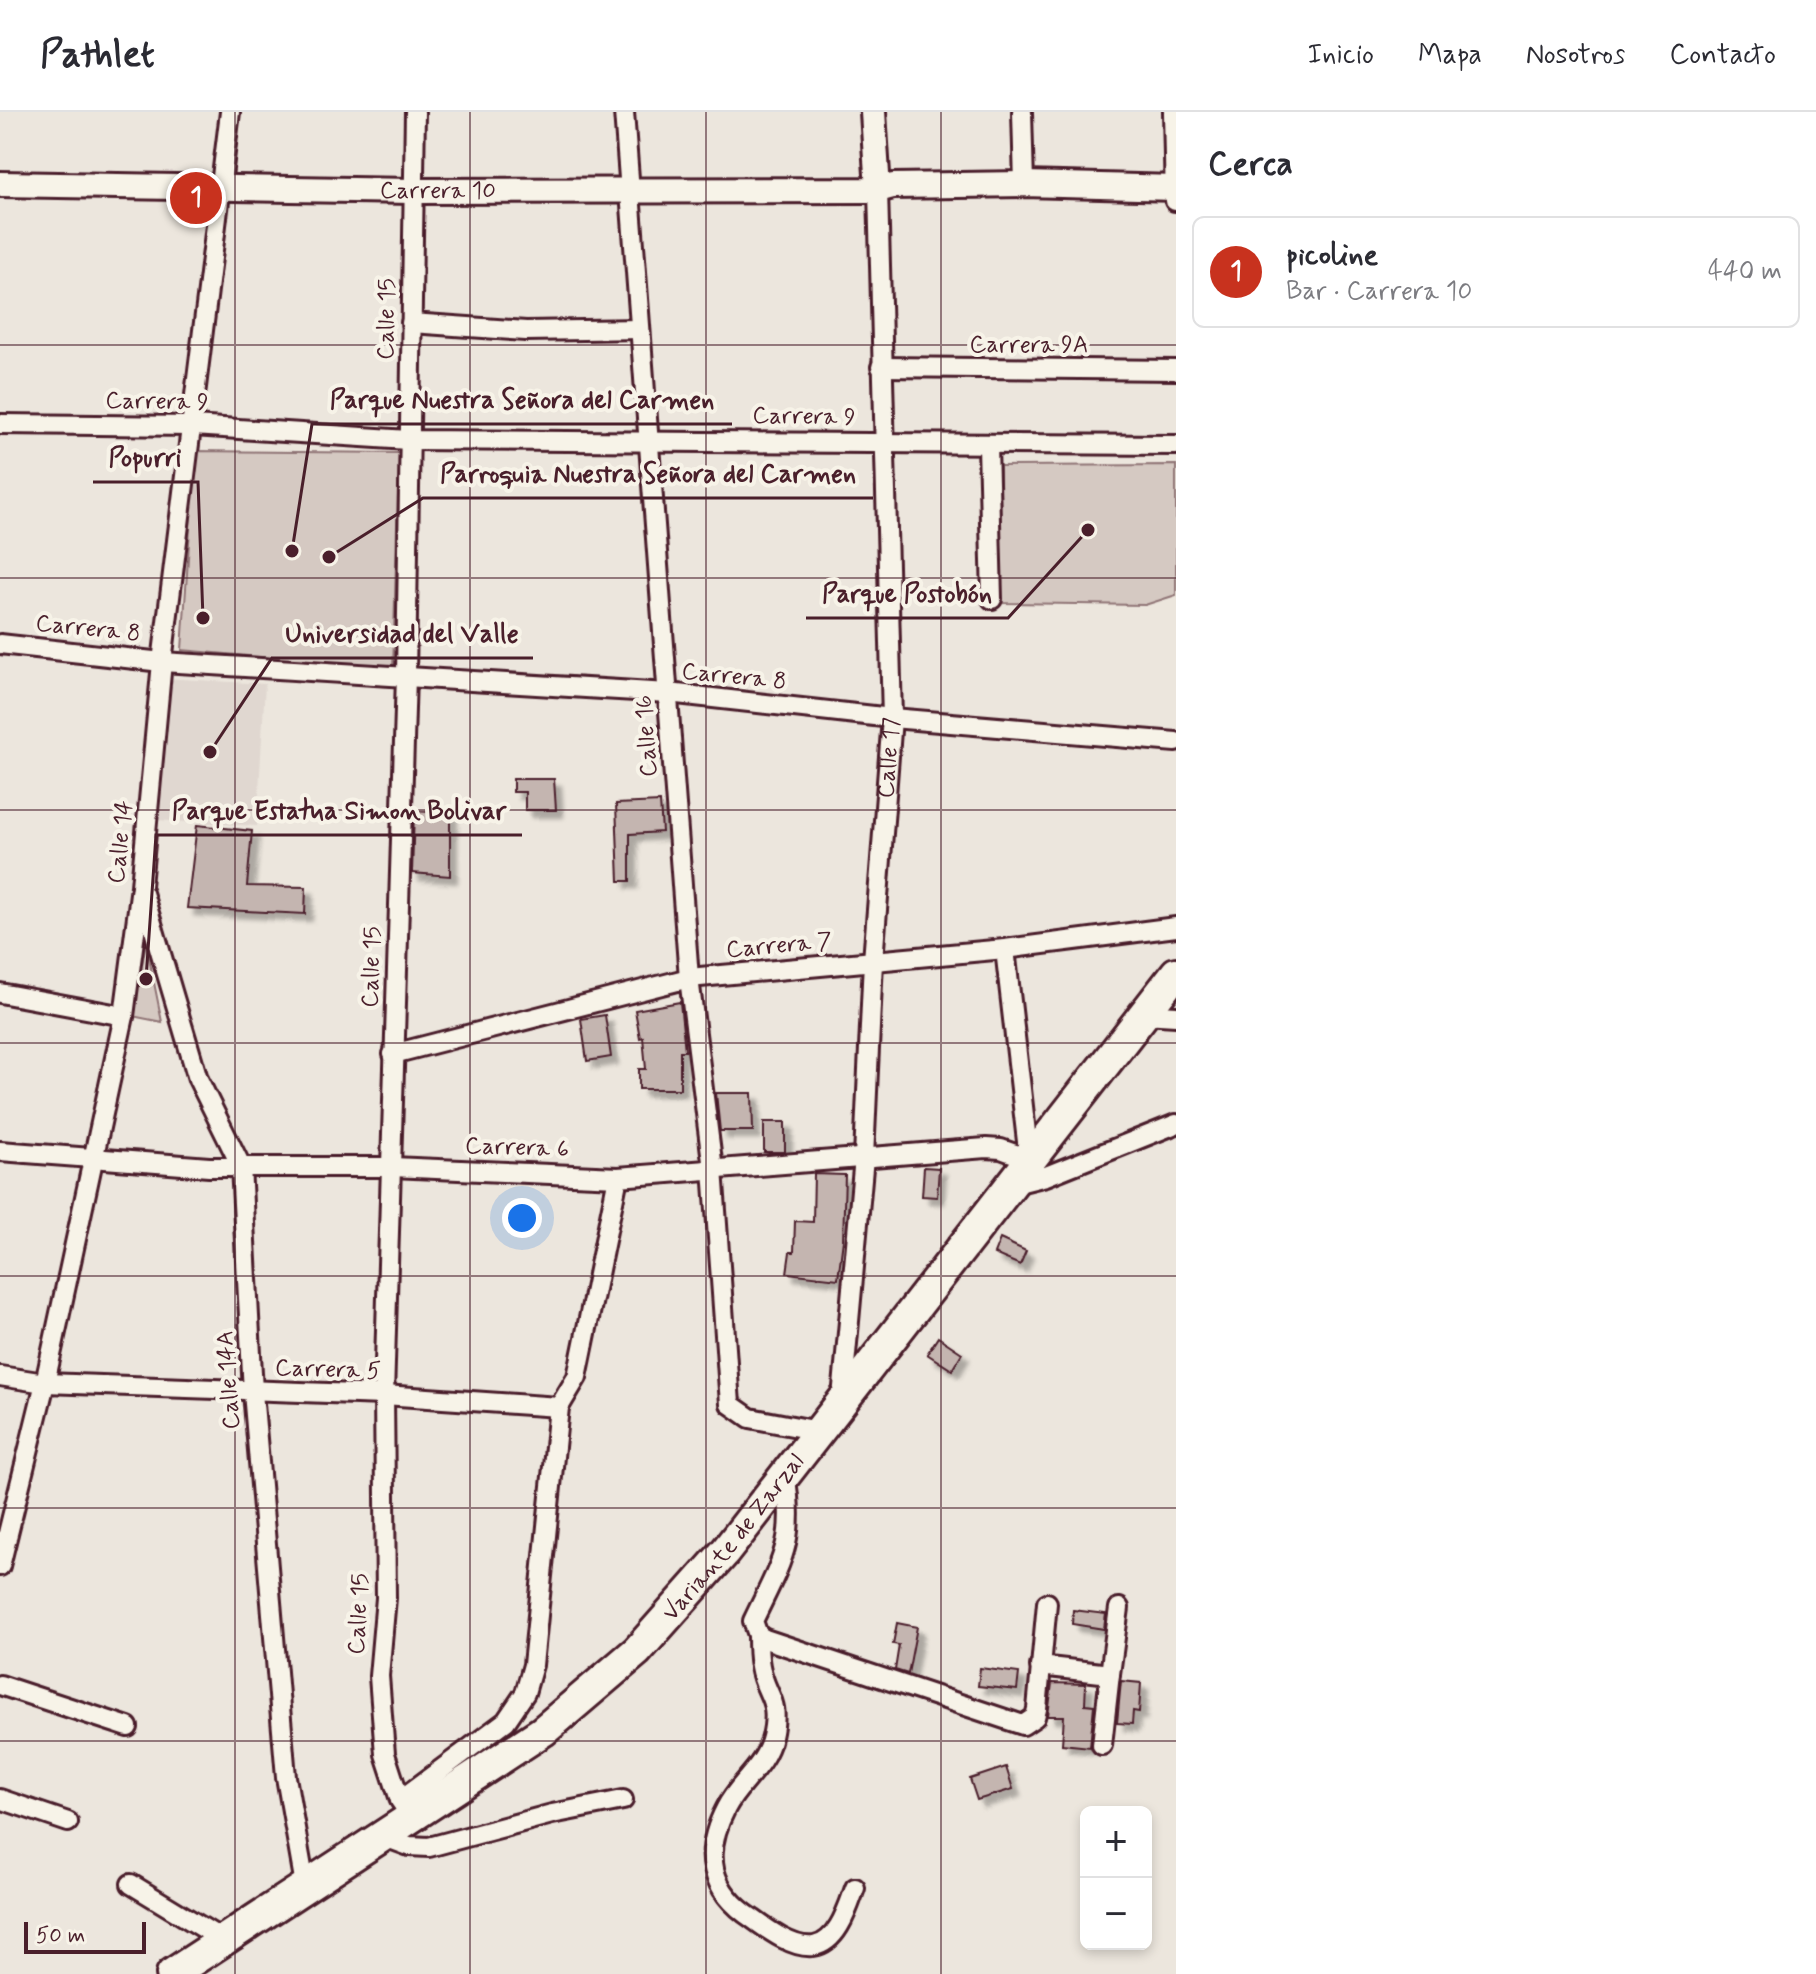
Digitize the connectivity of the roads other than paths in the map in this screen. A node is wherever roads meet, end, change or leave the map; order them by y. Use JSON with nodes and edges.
{"nodes":[{"id":1,"x":230,"y":112,"type":"edge"},
{"id":2,"x":415,"y":112,"type":"edge"},
{"id":3,"x":624,"y":112,"type":"edge"},
{"id":4,"x":873,"y":112,"type":"edge"},
{"id":5,"x":1022,"y":112,"type":"edge"},
{"id":6,"x":1173,"y":112,"type":"edge"},
{"id":7,"x":0,"y":184,"type":"edge"},
{"id":8,"x":1024,"y":184,"type":"junction"},
{"id":9,"x":221,"y":189,"type":"junction"},
{"id":10,"x":628,"y":189,"type":"junction"},
{"id":11,"x":878,"y":190,"type":"junction"},
{"id":12,"x":413,"y":191,"type":"junction"},
{"id":13,"x":1175,"y":195,"type":"edge"},
{"id":14,"x":411,"y":323,"type":"junction"},
{"id":15,"x":640,"y":329,"type":"junction"},
{"id":16,"x":881,"y":367,"type":"junction"},
{"id":17,"x":1176,"y":370,"type":"edge"},
{"id":18,"x":0,"y":424,"type":"edge"},
{"id":19,"x":193,"y":426,"type":"junction"},
{"id":20,"x":650,"y":439,"type":"junction"},
{"id":21,"x":408,"y":440,"type":"junction"},
{"id":22,"x":883,"y":442,"type":"junction"},
{"id":23,"x":988,"y":445,"type":"junction"},
{"id":24,"x":1176,"y":445,"type":"edge"},
{"id":25,"x":992,"y":599,"type":"dead end"},
{"id":26,"x":0,"y":644,"type":"edge"},
{"id":27,"x":162,"y":662,"type":"junction"},
{"id":28,"x":406,"y":676,"type":"junction"},
{"id":29,"x":668,"y":693,"type":"junction"},
{"id":30,"x":892,"y":718,"type":"junction"},
{"id":31,"x":1176,"y":742,"type":"edge"},
{"id":32,"x":141,"y":886,"type":"junction"},
{"id":33,"x":1176,"y":927,"type":"edge"},
{"id":34,"x":1005,"y":949,"type":"junction"},
{"id":35,"x":873,"y":961,"type":"junction"},
{"id":36,"x":1176,"y":973,"type":"edge"},
{"id":37,"x":689,"y":978,"type":"junction"},
{"id":38,"x":0,"y":993,"type":"edge"},
{"id":39,"x":1144,"y":1014,"type":"junction"},
{"id":40,"x":124,"y":1016,"type":"junction"},
{"id":41,"x":1176,"y":1016,"type":"edge"},
{"id":42,"x":393,"y":1054,"type":"junction"},
{"id":43,"x":1176,"y":1124,"type":"edge"},
{"id":44,"x":0,"y":1151,"type":"edge"},
{"id":45,"x":864,"y":1157,"type":"junction"},
{"id":46,"x":93,"y":1158,"type":"junction"},
{"id":47,"x":1029,"y":1159,"type":"junction"},
{"id":48,"x":241,"y":1166,"type":"junction"},
{"id":49,"x":392,"y":1167,"type":"junction"},
{"id":50,"x":713,"y":1169,"type":"junction"},
{"id":51,"x":618,"y":1177,"type":"junction"},
{"id":52,"x":1008,"y":1186,"type":"junction"},
{"id":53,"x":0,"y":1376,"type":"edge"},
{"id":54,"x":45,"y":1383,"type":"junction"},
{"id":55,"x":253,"y":1392,"type":"junction"},
{"id":56,"x":384,"y":1395,"type":"junction"},
{"id":57,"x":842,"y":1400,"type":"junction"},
{"id":58,"x":559,"y":1407,"type":"junction"},
{"id":59,"x":819,"y":1431,"type":"junction"},
{"id":60,"x":785,"y":1474,"type":"junction"},
{"id":61,"x":4,"y":1542,"type":"edge"},
{"id":62,"x":0,"y":1566,"type":"edge"},
{"id":63,"x":1047,"y":1603,"type":"dead end"},
{"id":64,"x":1119,"y":1608,"type":"dead end"},
{"id":65,"x":758,"y":1635,"type":"junction"},
{"id":66,"x":1040,"y":1666,"type":"junction"},
{"id":67,"x":1110,"y":1674,"type":"junction"},
{"id":68,"x":0,"y":1685,"type":"edge"},
{"id":69,"x":128,"y":1727,"type":"dead end"},
{"id":70,"x":1102,"y":1745,"type":"dead end"},
{"id":71,"x":0,"y":1799,"type":"edge"},
{"id":72,"x":623,"y":1800,"type":"dead end"},
{"id":73,"x":406,"y":1808,"type":"junction"},
{"id":74,"x":68,"y":1822,"type":"dead end"},
{"id":75,"x":382,"y":1836,"type":"junction"},
{"id":76,"x":131,"y":1884,"type":"dead end"},
{"id":77,"x":305,"y":1885,"type":"junction"},
{"id":78,"x":855,"y":1888,"type":"dead end"},
{"id":79,"x":223,"y":1940,"type":"junction"},
{"id":80,"x":172,"y":1974,"type":"edge"}],
"edges":[{"from":1,"to":9,"type":"street","name":"Calle 14"},
{"from":2,"to":12,"type":"street","name":"Calle 15"},
{"from":3,"to":10,"type":"street","name":"Calle 16"},
{"from":4,"to":11,"type":"street","name":"Calle 17"},
{"from":5,"to":8,"type":"street"},
{"from":6,"to":13,"type":"street"},
{"from":7,"to":9,"type":"street","name":"Carrera 10"},
{"from":8,"to":11,"type":"street","name":"Carrera 10"},
{"from":8,"to":13,"type":"street","name":"Carrera 10"},
{"from":9,"to":12,"type":"street","name":"Carrera 10"},
{"from":9,"to":19,"type":"street","name":"Calle 14"},
{"from":10,"to":11,"type":"street","name":"Carrera 10"},
{"from":10,"to":12,"type":"street","name":"Carrera 10"},
{"from":10,"to":15,"type":"street","name":"Calle 16"},
{"from":11,"to":13,"type":"street","name":"Carrera 10"},
{"from":11,"to":16,"type":"street","name":"Calle 17"},
{"from":12,"to":14,"type":"street","name":"Calle 15"},
{"from":14,"to":15,"type":"street"},
{"from":14,"to":21,"type":"street","name":"Calle 15"},
{"from":15,"to":20,"type":"street","name":"Calle 16"},
{"from":16,"to":17,"type":"street","name":"Carrera 9A"},
{"from":16,"to":22,"type":"street","name":"Calle 17"},
{"from":18,"to":19,"type":"street","name":"Carrera 9"},
{"from":19,"to":21,"type":"street","name":"Carrera 9"},
{"from":19,"to":27,"type":"street","name":"Calle 14"},
{"from":20,"to":21,"type":"street","name":"Carrera 9"},
{"from":20,"to":22,"type":"street","name":"Carrera 9"},
{"from":20,"to":29,"type":"street","name":"Calle 16"},
{"from":21,"to":28,"type":"street","name":"Calle 15"},
{"from":22,"to":23,"type":"street","name":"Carrera 9"},
{"from":22,"to":30,"type":"street","name":"Calle 17"},
{"from":23,"to":24,"type":"street","name":"Carrera 9"},
{"from":23,"to":25,"type":"street"},
{"from":26,"to":27,"type":"street","name":"Carrera 8"},
{"from":27,"to":28,"type":"street","name":"Carrera 8"},
{"from":27,"to":32,"type":"street","name":"Calle 14"},
{"from":28,"to":29,"type":"street","name":"Carrera 8"},
{"from":28,"to":42,"type":"street","name":"Calle 15"},
{"from":29,"to":30,"type":"street","name":"Carrera 8"},
{"from":29,"to":37,"type":"street","name":"Calle 16"},
{"from":30,"to":31,"type":"street","name":"Carrera 8"},
{"from":30,"to":35,"type":"street","name":"Calle 17"},
{"from":32,"to":40,"type":"street","name":"Calle 14"},
{"from":32,"to":48,"type":"street","name":"Calle 14A"},
{"from":33,"to":34,"type":"street","name":"Carrera 7"},
{"from":34,"to":35,"type":"street","name":"Carrera 7"},
{"from":34,"to":47,"type":"street"},
{"from":35,"to":37,"type":"street","name":"Carrera 7"},
{"from":35,"to":45,"type":"street","name":"Calle 17"},
{"from":36,"to":39,"type":"main road","name":"Variante de Zarzal"},
{"from":37,"to":42,"type":"street","name":"Carrera 7"},
{"from":37,"to":50,"type":"street","name":"Calle 16"},
{"from":38,"to":40,"type":"street"},
{"from":39,"to":41,"type":"street"},
{"from":39,"to":47,"type":"main road","name":"Variante de Zarzal"},
{"from":40,"to":46,"type":"street","name":"Calle 14"},
{"from":42,"to":49,"type":"street","name":"Calle 15"},
{"from":43,"to":52,"type":"street"},
{"from":44,"to":46,"type":"street","name":"Carrera 6"},
{"from":45,"to":47,"type":"street","name":"Carrera 6"},
{"from":45,"to":50,"type":"street","name":"Carrera 6"},
{"from":45,"to":57,"type":"street","name":"Calle 17"},
{"from":46,"to":48,"type":"street","name":"Carrera 6"},
{"from":46,"to":54,"type":"street","name":"Calle 14"},
{"from":47,"to":52,"type":"main road","name":"Variante de Zarzal"},
{"from":48,"to":49,"type":"street","name":"Carrera 6"},
{"from":48,"to":55,"type":"street","name":"Calle 14A"},
{"from":49,"to":51,"type":"street","name":"Carrera 6"},
{"from":49,"to":56,"type":"street","name":"Calle 15"},
{"from":50,"to":51,"type":"street","name":"Carrera 6"},
{"from":50,"to":59,"type":"street","name":"Calle 16"},
{"from":51,"to":58,"type":"street"},
{"from":52,"to":57,"type":"main road","name":"Variante de Zarzal"},
{"from":53,"to":54,"type":"street","name":"Carrera 5"},
{"from":54,"to":55,"type":"street","name":"Carrera 5"},
{"from":54,"to":61,"type":"street","name":"Calle 14"},
{"from":55,"to":56,"type":"street","name":"Carrera 5"},
{"from":55,"to":77,"type":"street","name":"Calle 14A"},
{"from":56,"to":58,"type":"street","name":"Carrera 5"},
{"from":56,"to":73,"type":"street","name":"Calle 15"},
{"from":57,"to":59,"type":"main road","name":"Variante de Zarzal"},
{"from":58,"to":73,"type":"street"},
{"from":59,"to":60,"type":"main road","name":"Variante de Zarzal"},
{"from":60,"to":65,"type":"street"},
{"from":60,"to":73,"type":"main road","name":"Variante de Zarzal"},
{"from":61,"to":62,"type":"street","name":"Calle 14"},
{"from":63,"to":66,"type":"street"},
{"from":64,"to":67,"type":"street"},
{"from":65,"to":66,"type":"street"},
{"from":65,"to":78,"type":"street"},
{"from":66,"to":67,"type":"street"},
{"from":67,"to":70,"type":"street"},
{"from":68,"to":69,"type":"street"},
{"from":71,"to":74,"type":"street"},
{"from":72,"to":75,"type":"street"},
{"from":73,"to":75,"type":"main road","name":"Variante de Zarzal"},
{"from":75,"to":77,"type":"main road","name":"Variante de Zarzal"},
{"from":76,"to":79,"type":"street"},
{"from":77,"to":79,"type":"main road","name":"Variante de Zarzal"},
{"from":79,"to":80,"type":"main road","name":"Variante de Zarzal"}]}
